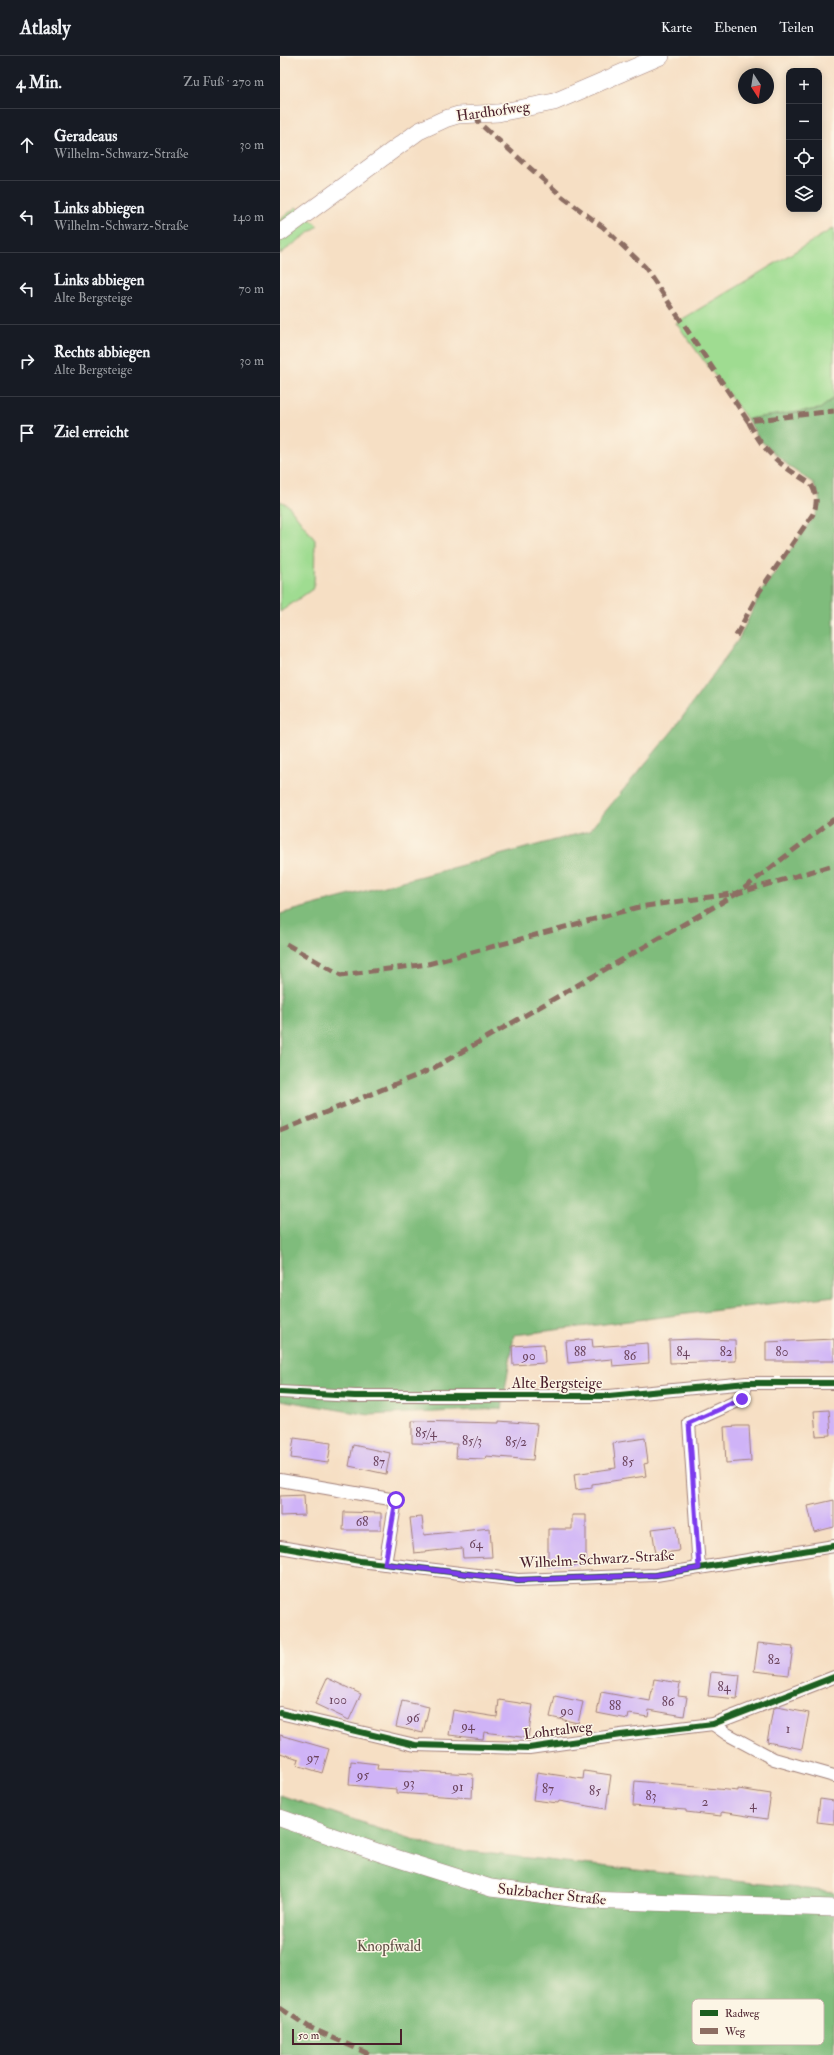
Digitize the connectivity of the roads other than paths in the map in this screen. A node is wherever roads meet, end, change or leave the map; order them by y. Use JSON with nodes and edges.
{"nodes":[{"id":1,"x":661,"y":56,"type":"edge"},
{"id":2,"x":280,"y":233,"type":"edge"},
{"id":3,"x":747,"y":1383,"type":"junction"},
{"id":4,"x":834,"y":1384,"type":"edge"},
{"id":5,"x":280,"y":1392,"type":"edge"},
{"id":6,"x":280,"y":1480,"type":"edge"},
{"id":7,"x":834,"y":1546,"type":"edge"},
{"id":8,"x":280,"y":1547,"type":"edge"},
{"id":9,"x":385,"y":1564,"type":"junction"},
{"id":10,"x":699,"y":1568,"type":"junction"},
{"id":11,"x":834,"y":1677,"type":"edge"},
{"id":12,"x":280,"y":1713,"type":"edge"},
{"id":13,"x":713,"y":1724,"type":"junction"},
{"id":14,"x":834,"y":1776,"type":"edge"},
{"id":15,"x":280,"y":1818,"type":"edge"},
{"id":16,"x":834,"y":1908,"type":"edge"}],
"edges":[{"from":1,"to":2,"type":"main road","name":"Hardhofweg"},
{"from":3,"to":4,"type":"street","name":"Alte Bergsteige"},
{"from":3,"to":5,"type":"street","name":"Alte Bergsteige"},
{"from":3,"to":10,"type":"street"},
{"from":6,"to":9,"type":"street"},
{"from":7,"to":10,"type":"street","name":"Wilhelm-Schwarz-Straße"},
{"from":8,"to":9,"type":"street","name":"Wilhelm-Schwarz-Straße"},
{"from":9,"to":10,"type":"street","name":"Wilhelm-Schwarz-Straße"},
{"from":11,"to":13,"type":"street","name":"Lohrtalweg"},
{"from":12,"to":13,"type":"street","name":"Lohrtalweg"},
{"from":13,"to":14,"type":"street"},
{"from":15,"to":16,"type":"main road","name":"Sulzbacher Straße"}]}
